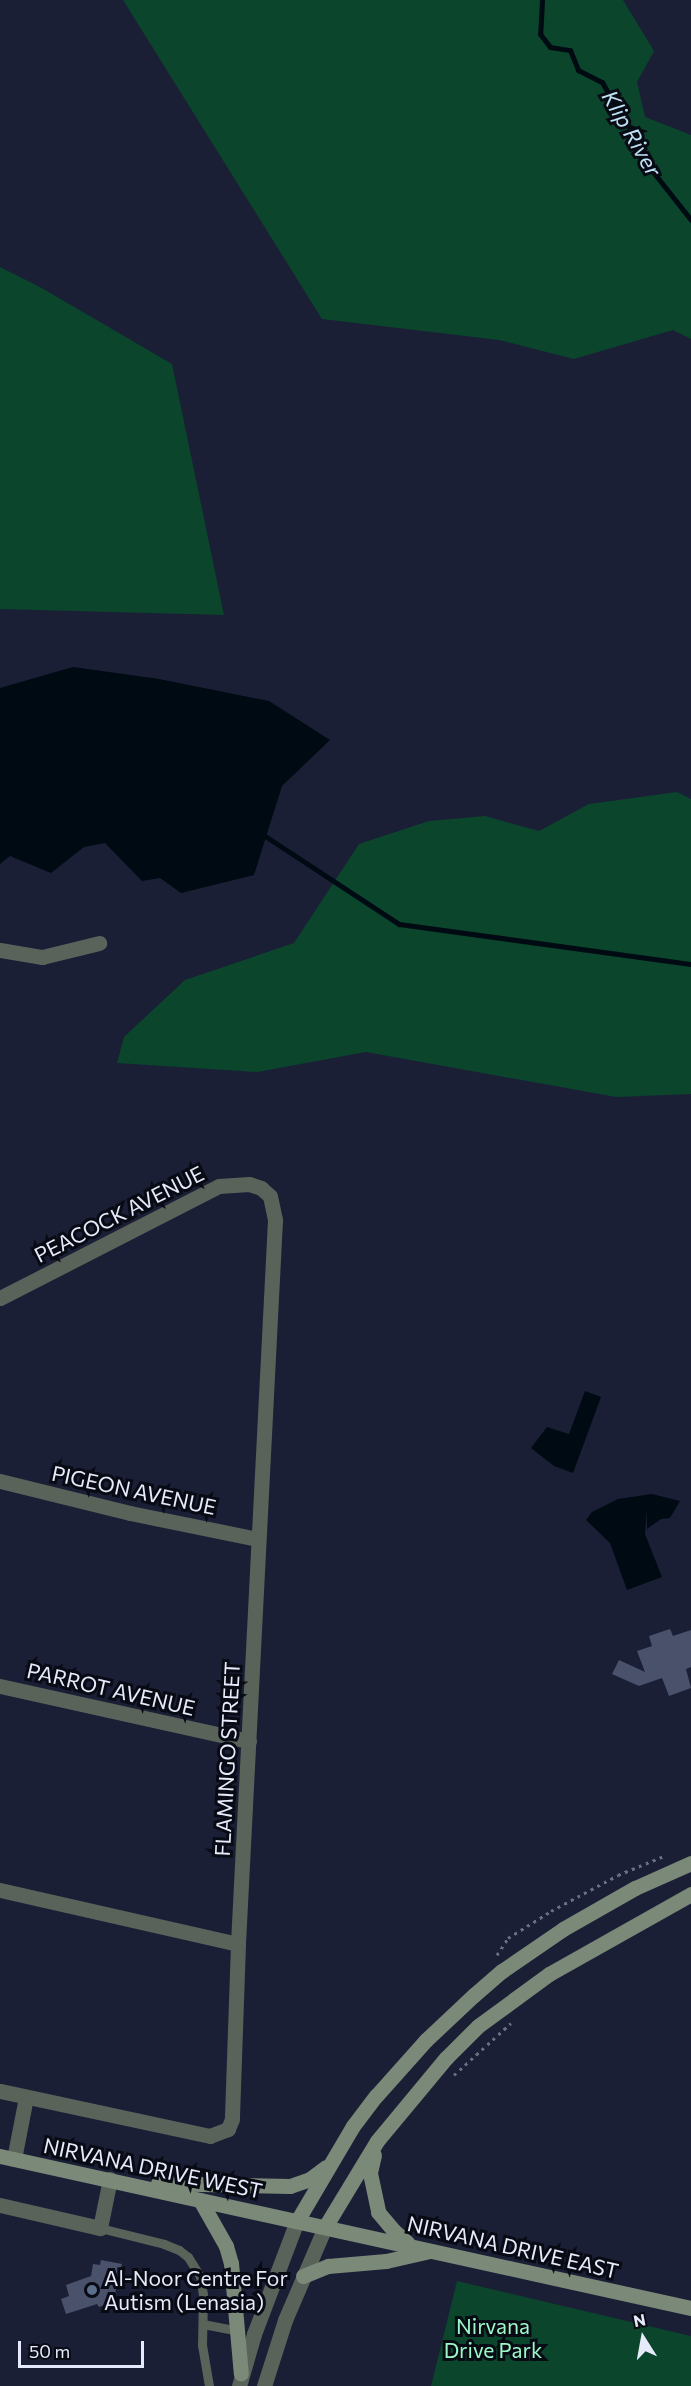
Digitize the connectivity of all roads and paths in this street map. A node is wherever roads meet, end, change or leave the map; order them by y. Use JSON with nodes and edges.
{"nodes":[{"id":1,"x":99,"y":943,"type":"dead end"},
{"id":2,"x":0,"y":950,"type":"edge"},
{"id":3,"x":261,"y":1188,"type":"joint"},
{"id":4,"x":0,"y":1298,"type":"edge"},
{"id":5,"x":0,"y":1480,"type":"edge"},
{"id":6,"x":258,"y":1539,"type":"junction"},
{"id":7,"x":0,"y":1686,"type":"edge"},
{"id":8,"x":249,"y":1741,"type":"junction"},
{"id":9,"x":691,"y":1863,"type":"edge"},
{"id":10,"x":0,"y":1890,"type":"edge"},
{"id":11,"x":691,"y":1894,"type":"edge"},
{"id":12,"x":238,"y":1944,"type":"junction"},
{"id":13,"x":516,"y":2020,"type":"dead end"},
{"id":14,"x":452,"y":2078,"type":"dead end"},
{"id":15,"x":0,"y":2091,"type":"edge"},
{"id":16,"x":26,"y":2097,"type":"junction"},
{"id":17,"x":377,"y":2141,"type":"junction"},
{"id":18,"x":7,"y":2158,"type":"edge"},
{"id":19,"x":331,"y":2163,"type":"junction"},
{"id":20,"x":110,"y":2179,"type":"junction"},
{"id":21,"x":134,"y":2184,"type":"junction"},
{"id":22,"x":200,"y":2200,"type":"junction"},
{"id":23,"x":0,"y":2205,"type":"edge"},
{"id":24,"x":297,"y":2221,"type":"junction"},
{"id":25,"x":325,"y":2227,"type":"junction"},
{"id":26,"x":100,"y":2228,"type":"junction"},
{"id":27,"x":413,"y":2246,"type":"junction"},
{"id":28,"x":430,"y":2251,"type":"junction"},
{"id":29,"x":303,"y":2276,"type":"junction"},
{"id":30,"x":691,"y":2308,"type":"edge"},
{"id":31,"x":203,"y":2324,"type":"junction"},
{"id":32,"x":238,"y":2331,"type":"junction"},
{"id":33,"x":240,"y":2380,"type":"edge"},
{"id":34,"x":209,"y":2386,"type":"edge"},
{"id":35,"x":264,"y":2386,"type":"edge"}],
"edges":[{"from":1,"to":2,"type":"street"},
{"from":3,"to":4,"type":"street","name":"PEACOCK AVENUE"},
{"from":3,"to":6,"type":"street","name":"FLAMINGO STREET"},
{"from":5,"to":6,"type":"street","name":"PIGEON AVENUE"},
{"from":6,"to":8,"type":"street","name":"FLAMINGO STREET"},
{"from":7,"to":8,"type":"street","name":"PARROT AVENUE"},
{"from":8,"to":12,"type":"street","name":"FLAMINGO STREET"},
{"from":9,"to":19,"type":"main road"},
{"from":10,"to":12,"type":"street"},
{"from":11,"to":17,"type":"main road"},
{"from":12,"to":16,"type":"street","name":"FLAMINGO STREET"},
{"from":13,"to":14,"type":"path"},
{"from":15,"to":16,"type":"street"},
{"from":16,"to":18,"type":"street"},
{"from":17,"to":25,"type":"main road"},
{"from":17,"to":27,"type":"main road"},
{"from":18,"to":20,"type":"main road","name":"NIRVANA DRIVE WEST"},
{"from":19,"to":21,"type":"main road"},
{"from":19,"to":24,"type":"main road"},
{"from":20,"to":21,"type":"main road","name":"NIRVANA DRIVE WEST"},
{"from":20,"to":26,"type":"street"},
{"from":21,"to":22,"type":"main road","name":"NIRVANA DRIVE WEST"},
{"from":22,"to":24,"type":"main road","name":"NIRVANA DRIVE WEST"},
{"from":22,"to":32,"type":"main road"},
{"from":23,"to":26,"type":"street"},
{"from":24,"to":25,"type":"main road","name":"NIRVANA DRIVE WEST"},
{"from":24,"to":33,"type":"street"},
{"from":25,"to":27,"type":"main road","name":"NIRVANA DRIVE EAST"},
{"from":25,"to":29,"type":"street"},
{"from":26,"to":31,"type":"lane"},
{"from":27,"to":28,"type":"main road","name":"NIRVANA DRIVE EAST"},
{"from":28,"to":29,"type":"main road"},
{"from":28,"to":30,"type":"main road","name":"NIRVANA DRIVE EAST"},
{"from":29,"to":35,"type":"street"},
{"from":31,"to":32,"type":"lane"},
{"from":31,"to":34,"type":"lane"},
{"from":32,"to":33,"type":"main road"}]}
